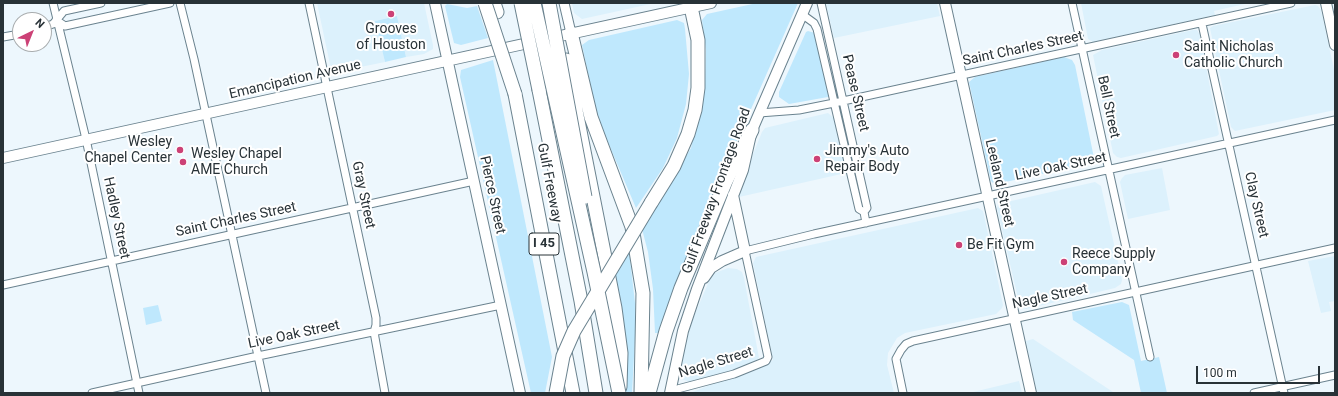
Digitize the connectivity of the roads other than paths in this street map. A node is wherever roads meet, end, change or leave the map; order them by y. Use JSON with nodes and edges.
{"nodes":[{"id":1,"x":53,"y":3,"type":"edge"},
{"id":2,"x":101,"y":3,"type":"edge"},
{"id":3,"x":170,"y":3,"type":"edge"},
{"id":4,"x":180,"y":3,"type":"edge"},
{"id":5,"x":309,"y":3,"type":"edge"},
{"id":6,"x":436,"y":3,"type":"edge"},
{"id":7,"x":485,"y":3,"type":"edge"},
{"id":8,"x":521,"y":3,"type":"edge"},
{"id":9,"x":534,"y":3,"type":"edge"},
{"id":10,"x":549,"y":3,"type":"edge"},
{"id":11,"x":554,"y":3,"type":"edge"},
{"id":12,"x":564,"y":3,"type":"edge"},
{"id":13,"x":710,"y":3,"type":"edge"},
{"id":14,"x":807,"y":3,"type":"edge"},
{"id":15,"x":821,"y":3,"type":"edge"},
{"id":16,"x":944,"y":3,"type":"edge"},
{"id":17,"x":1072,"y":3,"type":"edge"},
{"id":18,"x":1291,"y":3,"type":"edge"},
{"id":19,"x":1326,"y":3,"type":"edge"},
{"id":20,"x":691,"y":5,"type":"edge"},
{"id":21,"x":495,"y":6,"type":"edge"},
{"id":22,"x":802,"y":15,"type":"junction"},
{"id":23,"x":56,"y":20,"type":"junction"},
{"id":24,"x":1202,"y":24,"type":"junction"},
{"id":25,"x":52,"y":25,"type":"edge"},
{"id":26,"x":566,"y":34,"type":"junction"},
{"id":27,"x":1335,"y":45,"type":"edge"},
{"id":28,"x":1082,"y":50,"type":"junction"},
{"id":29,"x":447,"y":60,"type":"junction"},
{"id":30,"x":960,"y":76,"type":"junction"},
{"id":31,"x":326,"y":87,"type":"junction"},
{"id":32,"x":515,"y":94,"type":"junction"},
{"id":33,"x":844,"y":101,"type":"junction"},
{"id":34,"x":834,"y":104,"type":"junction"},
{"id":35,"x":759,"y":113,"type":"junction"},
{"id":36,"x":206,"y":115,"type":"junction"},
{"id":37,"x":1335,"y":120,"type":"edge"},
{"id":38,"x":752,"y":130,"type":"junction"},
{"id":39,"x":86,"y":140,"type":"junction"},
{"id":40,"x":1229,"y":144,"type":"junction"},
{"id":41,"x":3,"y":158,"type":"edge"},
{"id":42,"x":1108,"y":170,"type":"junction"},
{"id":43,"x":474,"y":181,"type":"junction"},
{"id":44,"x":733,"y":195,"type":"junction"},
{"id":45,"x":987,"y":197,"type":"junction"},
{"id":46,"x":353,"y":208,"type":"junction"},
{"id":47,"x":864,"y":212,"type":"junction"},
{"id":48,"x":866,"y":223,"type":"junction"},
{"id":49,"x":232,"y":235,"type":"junction"},
{"id":50,"x":1335,"y":248,"type":"edge"},
{"id":51,"x":745,"y":251,"type":"junction"},
{"id":52,"x":112,"y":260,"type":"junction"},
{"id":53,"x":1256,"y":267,"type":"junction"},
{"id":54,"x":594,"y":272,"type":"junction"},
{"id":55,"x":3,"y":285,"type":"edge"},
{"id":56,"x":696,"y":289,"type":"junction"},
{"id":57,"x":1135,"y":292,"type":"junction"},
{"id":58,"x":502,"y":305,"type":"junction"},
{"id":59,"x":1014,"y":318,"type":"junction"},
{"id":60,"x":374,"y":332,"type":"junction"},
{"id":61,"x":258,"y":356,"type":"junction"},
{"id":62,"x":1150,"y":357,"type":"dead end"},
{"id":63,"x":1335,"y":375,"type":"edge"},
{"id":64,"x":137,"y":383,"type":"junction"},
{"id":65,"x":1283,"y":390,"type":"edge"},
{"id":66,"x":670,"y":392,"type":"edge"},
{"id":67,"x":92,"y":393,"type":"edge"},
{"id":68,"x":139,"y":393,"type":"edge"},
{"id":69,"x":266,"y":393,"type":"edge"},
{"id":70,"x":385,"y":393,"type":"edge"},
{"id":71,"x":520,"y":393,"type":"edge"},
{"id":72,"x":556,"y":393,"type":"edge"},
{"id":73,"x":573,"y":393,"type":"edge"},
{"id":74,"x":596,"y":393,"type":"edge"},
{"id":75,"x":619,"y":393,"type":"edge"},
{"id":76,"x":641,"y":393,"type":"edge"},
{"id":77,"x":649,"y":393,"type":"edge"},
{"id":78,"x":903,"y":393,"type":"edge"},
{"id":79,"x":1031,"y":393,"type":"edge"},
{"id":80,"x":1254,"y":393,"type":"edge"}],
"edges":[{"from":1,"to":23,"type":"street","name":"Hadley Street"},
{"from":2,"to":23,"type":"street"},
{"from":3,"to":23,"type":"street"},
{"from":4,"to":36,"type":"street"},
{"from":5,"to":31,"type":"street","name":"Gray Street"},
{"from":6,"to":29,"type":"main road","name":"Pierce Street"},
{"from":7,"to":32,"type":"highway","bridge":true},
{"from":8,"to":74,"type":"highway","name":"Gulf Freeway","number":"I 45","bridge":true},
{"from":9,"to":54,"type":"highway","bridge":true},
{"from":10,"to":54,"type":"highway","bridge":true},
{"from":11,"to":26,"type":"highway"},
{"from":12,"to":26,"type":"street"},
{"from":13,"to":20,"type":"main road","name":"Emancipation Avenue"},
{"from":14,"to":22,"type":"main road","name":"Gulf Freeway Frontage Road"},
{"from":15,"to":33,"type":"street","name":"Pease Street"},
{"from":16,"to":30,"type":"main road","name":"Leeland Street"},
{"from":17,"to":28,"type":"street","name":"Bell Street"},
{"from":18,"to":24,"type":"street","name":"Saint Charles Street"},
{"from":19,"to":27,"type":"main road"},
{"from":20,"to":26,"type":"main road","name":"Emancipation Avenue"},
{"from":20,"to":72,"type":"highway","bridge":true},
{"from":21,"to":32,"type":"highway","name":"Gulf Freeway","number":"I 45","bridge":true},
{"from":22,"to":34,"type":"street","name":"Pease Street"},
{"from":22,"to":35,"type":"main road","name":"Gulf Freeway Frontage Road"},
{"from":23,"to":25,"type":"street"},
{"from":23,"to":39,"type":"street","name":"Hadley Street"},
{"from":24,"to":28,"type":"street","name":"Saint Charles Street"},
{"from":24,"to":40,"type":"street","name":"Clay Street"},
{"from":26,"to":29,"type":"main road","name":"Emancipation Avenue"},
{"from":26,"to":75,"type":"highway"},
{"from":26,"to":76,"type":"highway"},
{"from":28,"to":30,"type":"street","name":"Saint Charles Street"},
{"from":28,"to":42,"type":"street","name":"Bell Street"},
{"from":29,"to":31,"type":"main road","name":"Emancipation Avenue"},
{"from":29,"to":43,"type":"main road","name":"Pierce Street"},
{"from":30,"to":33,"type":"street","name":"Saint Charles Street"},
{"from":30,"to":45,"type":"main road","name":"Leeland Street"},
{"from":31,"to":36,"type":"main road","name":"Emancipation Avenue"},
{"from":31,"to":46,"type":"street","name":"Gray Street"},
{"from":32,"to":73,"type":"highway","name":"Gulf Freeway","number":"I 45"},
{"from":33,"to":34,"type":"street","name":"Saint Charles Street"},
{"from":33,"to":47,"type":"street","name":"Pease Street"},
{"from":34,"to":35,"type":"street","name":"Saint Charles Street"},
{"from":34,"to":47,"type":"street","name":"Pease Street"},
{"from":35,"to":38,"type":"main road","name":"Gulf Freeway Frontage Road"},
{"from":36,"to":39,"type":"main road","name":"Emancipation Avenue"},
{"from":36,"to":49,"type":"street"},
{"from":37,"to":40,"type":"street","name":"Live Oak Street"},
{"from":38,"to":44,"type":"main road","name":"Gulf Freeway Frontage Road"},
{"from":38,"to":77,"type":"highway"},
{"from":39,"to":41,"type":"main road","name":"Emancipation Avenue"},
{"from":39,"to":52,"type":"street","name":"Hadley Street"},
{"from":40,"to":42,"type":"street","name":"Live Oak Street"},
{"from":40,"to":53,"type":"street","name":"Clay Street"},
{"from":42,"to":45,"type":"street","name":"Live Oak Street"},
{"from":42,"to":57,"type":"street","name":"Bell Street"},
{"from":43,"to":46,"type":"street","name":"Saint Charles Street"},
{"from":43,"to":58,"type":"main road","name":"Pierce Street"},
{"from":44,"to":51,"type":"main road"},
{"from":44,"to":56,"type":"main road","name":"Gulf Freeway Frontage Road"},
{"from":45,"to":48,"type":"street","name":"Live Oak Street"},
{"from":45,"to":59,"type":"main road","name":"Leeland Street"},
{"from":46,"to":49,"type":"street","name":"Saint Charles Street"},
{"from":46,"to":60,"type":"street","name":"Gray Street"},
{"from":47,"to":48,"type":"street","name":"Pease Street"},
{"from":48,"to":51,"type":"street","name":"Live Oak Street"},
{"from":49,"to":52,"type":"street","name":"Saint Charles Street"},
{"from":49,"to":61,"type":"street"},
{"from":50,"to":53,"type":"street","name":"Nagle Street"},
{"from":51,"to":56,"type":"main road"},
{"from":51,"to":66,"type":"street","name":"Nagle Street"},
{"from":52,"to":55,"type":"street","name":"Saint Charles Street"},
{"from":52,"to":64,"type":"street","name":"Hadley Street"},
{"from":53,"to":57,"type":"street","name":"Nagle Street"},
{"from":53,"to":65,"type":"street","name":"Clay Street"},
{"from":54,"to":75,"type":"highway","bridge":true},
{"from":56,"to":66,"type":"main road","name":"Gulf Freeway Frontage Road"},
{"from":57,"to":59,"type":"street","name":"Nagle Street"},
{"from":57,"to":62,"type":"street","name":"Bell Street"},
{"from":58,"to":60,"type":"street","name":"Live Oak Street"},
{"from":58,"to":71,"type":"main road","name":"Pierce Street"},
{"from":59,"to":78,"type":"street","name":"Nagle Street"},
{"from":59,"to":79,"type":"main road","name":"Leeland Street"},
{"from":60,"to":61,"type":"street","name":"Live Oak Street"},
{"from":60,"to":70,"type":"street","name":"Gray Street"},
{"from":61,"to":64,"type":"street","name":"Live Oak Street"},
{"from":61,"to":69,"type":"street"},
{"from":63,"to":65,"type":"street"},
{"from":64,"to":67,"type":"street","name":"Live Oak Street"},
{"from":64,"to":68,"type":"street","name":"Hadley Street"},
{"from":65,"to":80,"type":"street"}]}
